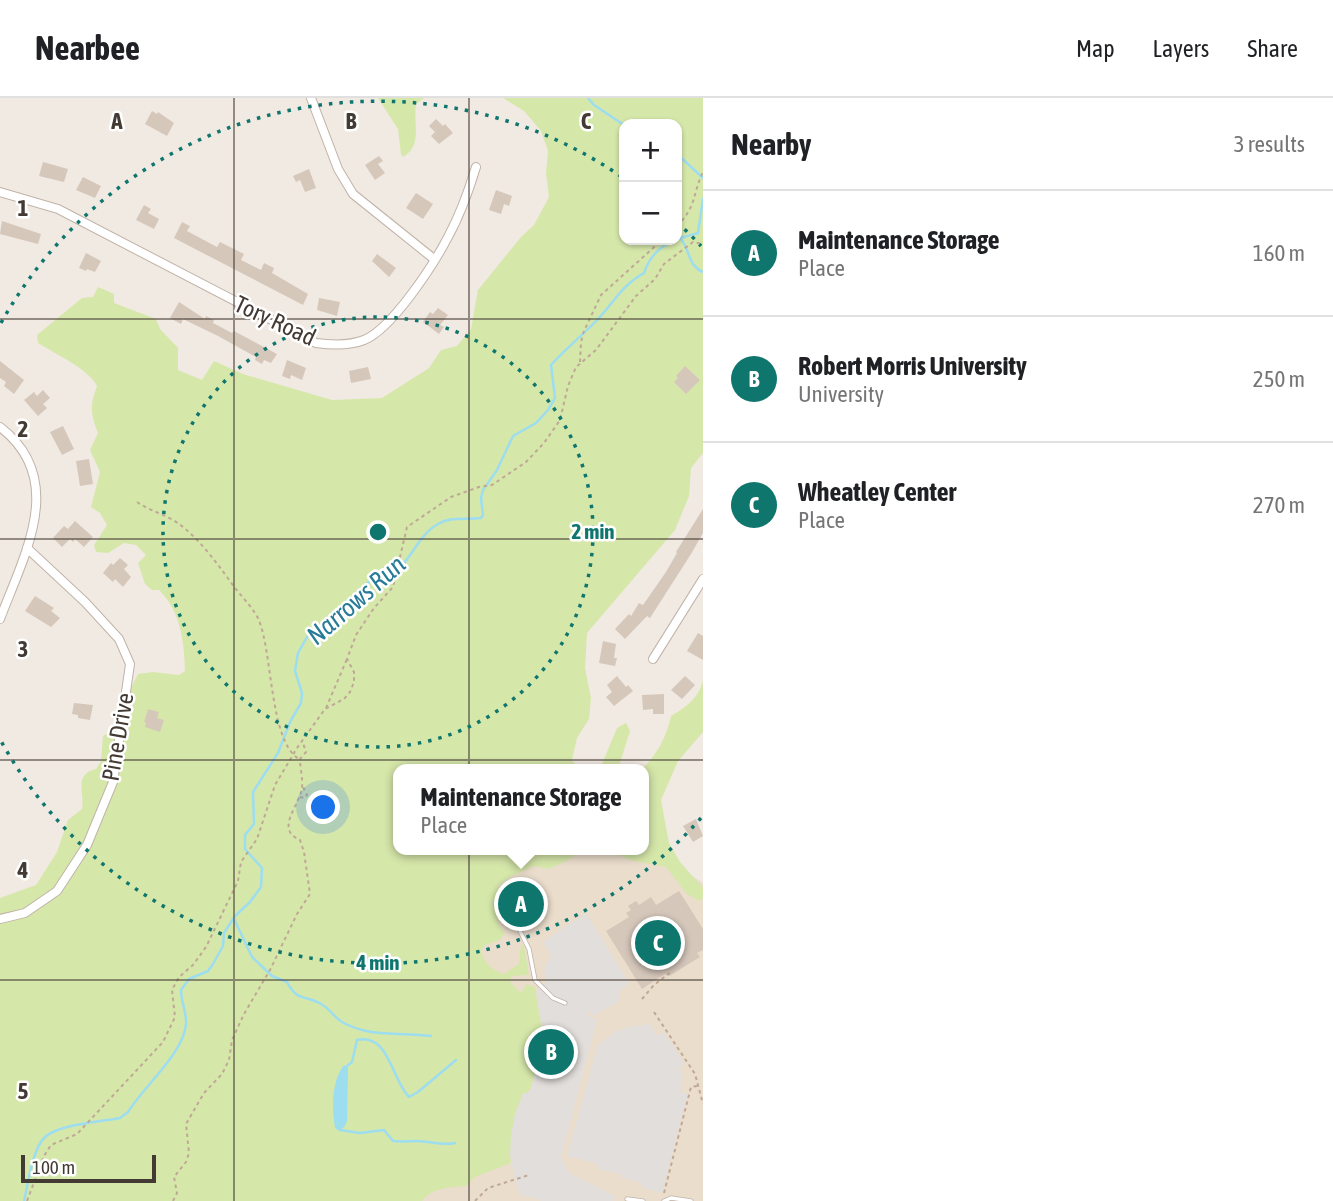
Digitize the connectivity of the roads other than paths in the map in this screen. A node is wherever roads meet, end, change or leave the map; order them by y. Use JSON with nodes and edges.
{"nodes":[{"id":1,"x":311,"y":98,"type":"edge"},
{"id":2,"x":476,"y":167,"type":"dead end"},
{"id":3,"x":0,"y":192,"type":"edge"},
{"id":4,"x":434,"y":260,"type":"junction"},
{"id":5,"x":0,"y":427,"type":"edge"},
{"id":6,"x":27,"y":548,"type":"junction"},
{"id":7,"x":703,"y":579,"type":"edge"},
{"id":8,"x":0,"y":619,"type":"edge"},
{"id":9,"x":653,"y":659,"type":"dead end"},
{"id":10,"x":534,"y":911,"type":"dead end"},
{"id":11,"x":0,"y":919,"type":"edge"},
{"id":12,"x":565,"y":1003,"type":"dead end"},
{"id":13,"x":627,"y":1199,"type":"dead end"},
{"id":14,"x":643,"y":1201,"type":"edge"},
{"id":15,"x":663,"y":1201,"type":"edge"},
{"id":16,"x":691,"y":1201,"type":"edge"}],
"edges":[{"from":1,"to":4,"type":"street"},
{"from":2,"to":4,"type":"street","name":"Tory Road"},
{"from":3,"to":4,"type":"street","name":"Tory Road"},
{"from":5,"to":6,"type":"street"},
{"from":6,"to":8,"type":"street"},
{"from":6,"to":11,"type":"street","name":"Pine Drive"},
{"from":7,"to":9,"type":"street"},
{"from":10,"to":12,"type":"lane"},
{"from":13,"to":14,"type":"lane"},
{"from":15,"to":16,"type":"lane"}]}
